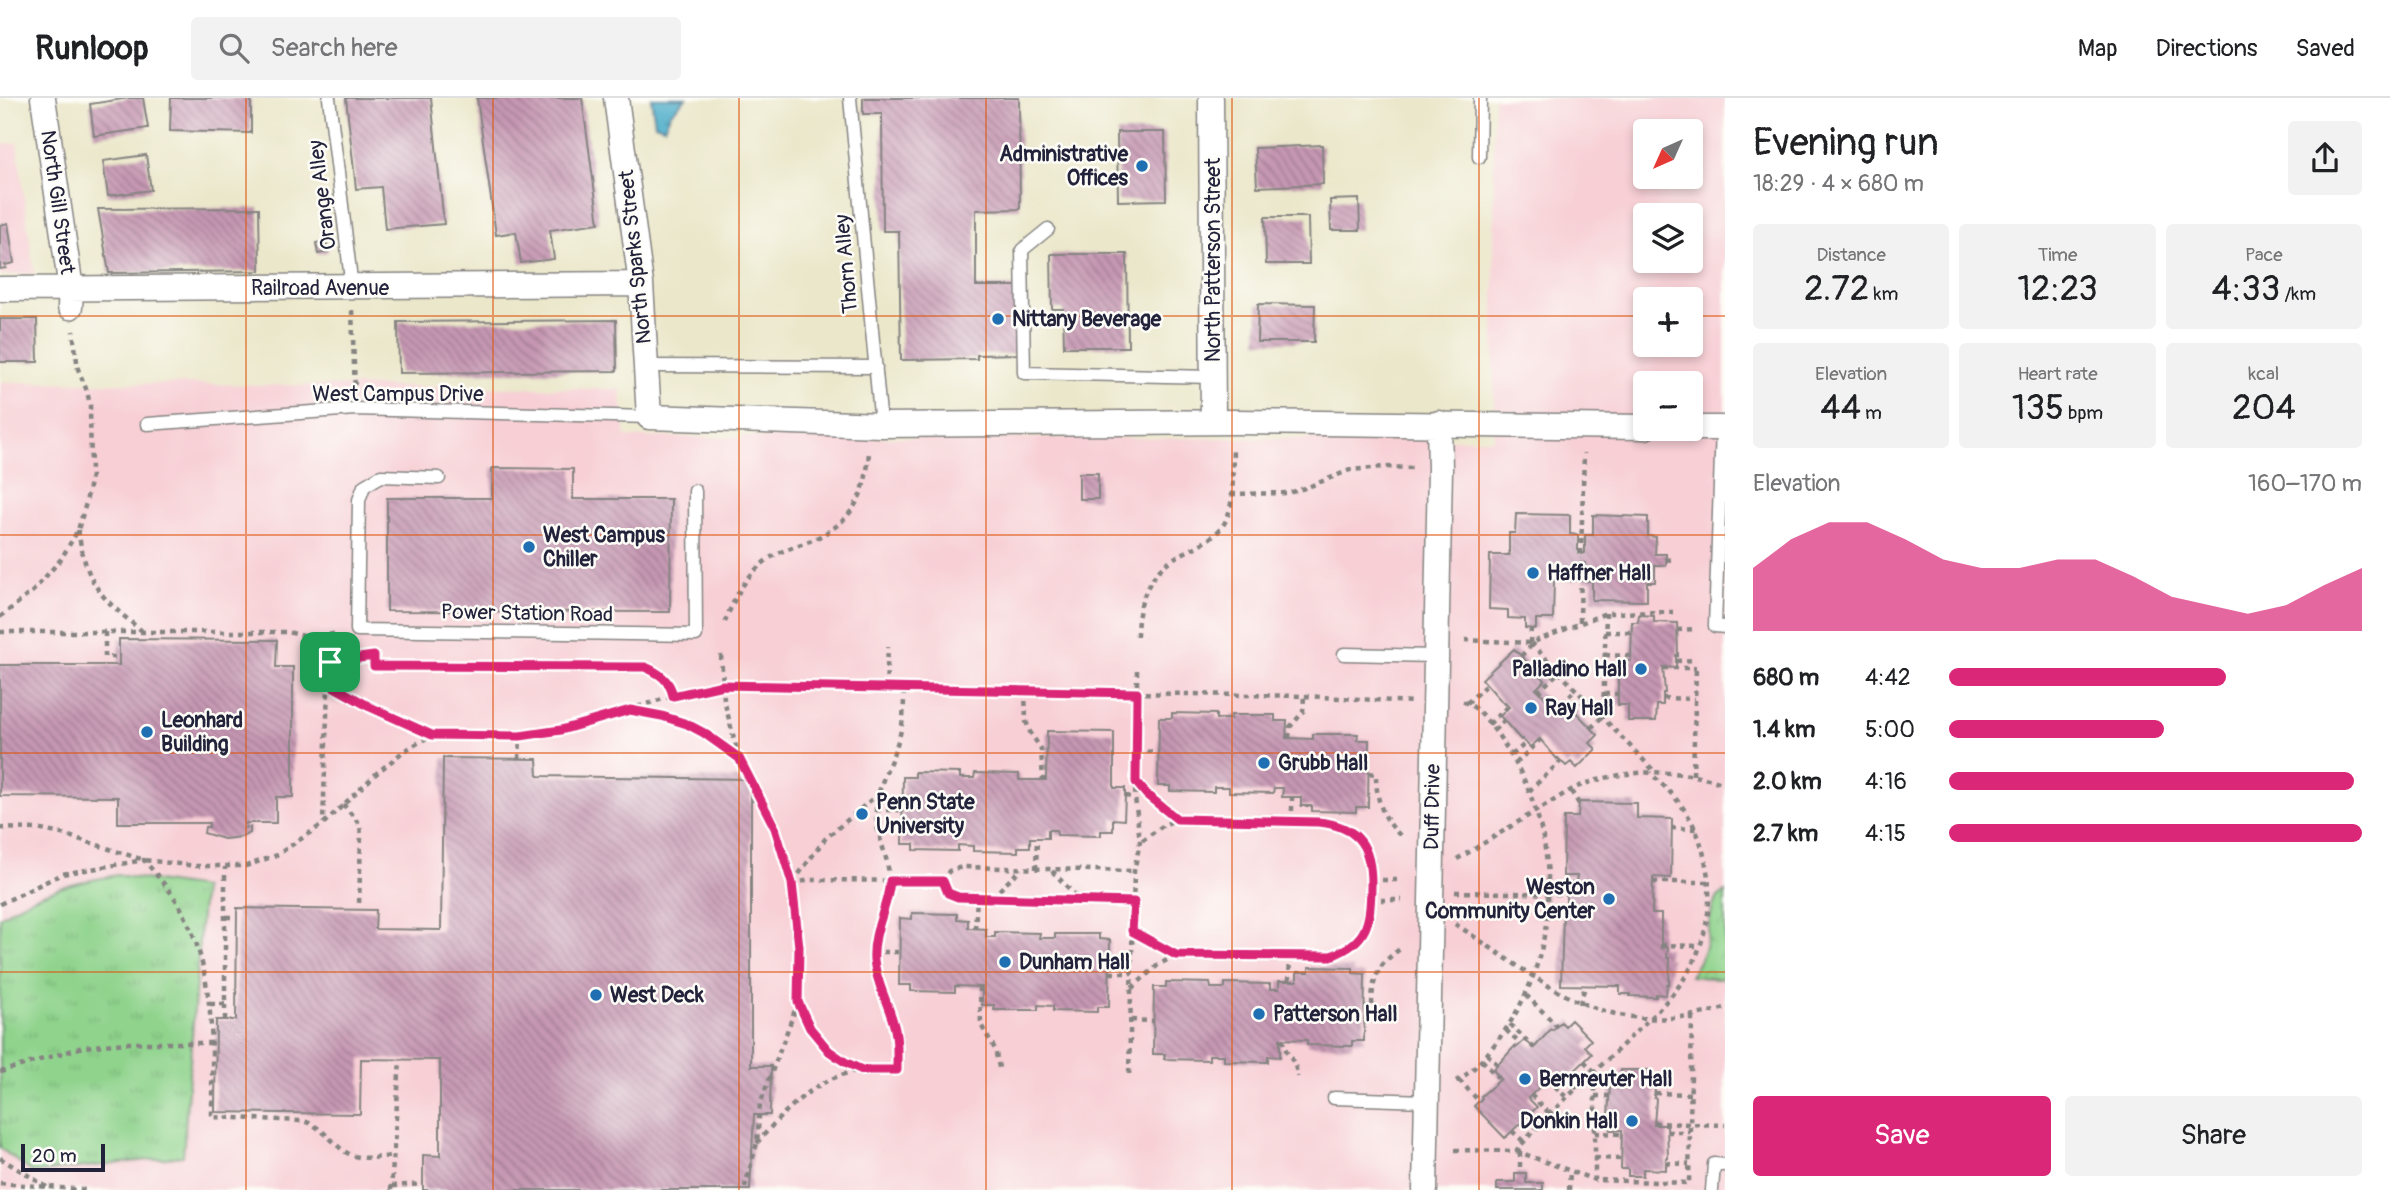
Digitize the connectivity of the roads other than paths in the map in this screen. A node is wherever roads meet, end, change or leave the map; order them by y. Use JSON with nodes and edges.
{"nodes":[{"id":1,"x":43,"y":98,"type":"edge"},
{"id":2,"x":329,"y":98,"type":"edge"},
{"id":3,"x":616,"y":98,"type":"edge"},
{"id":4,"x":850,"y":98,"type":"edge"},
{"id":5,"x":1211,"y":98,"type":"edge"},
{"id":6,"x":1480,"y":98,"type":"edge"},
{"id":7,"x":1479,"y":157,"type":"dead end"},
{"id":8,"x":1048,"y":229,"type":"dead end"},
{"id":9,"x":640,"y":284,"type":"junction"},
{"id":10,"x":352,"y":288,"type":"junction"},
{"id":11,"x":0,"y":289,"type":"edge"},
{"id":12,"x":70,"y":298,"type":"junction"},
{"id":13,"x":647,"y":366,"type":"junction"},
{"id":14,"x":876,"y":367,"type":"junction"},
{"id":15,"x":1214,"y":377,"type":"junction"},
{"id":16,"x":649,"y":417,"type":"junction"},
{"id":17,"x":1213,"y":422,"type":"junction"},
{"id":18,"x":147,"y":424,"type":"dead end"},
{"id":19,"x":1439,"y":424,"type":"junction"},
{"id":20,"x":1633,"y":427,"type":"edge"},
{"id":21,"x":1703,"y":428,"type":"edge"},
{"id":22,"x":1723,"y":428,"type":"edge"},
{"id":23,"x":876,"y":433,"type":"junction"},
{"id":24,"x":439,"y":478,"type":"dead end"},
{"id":25,"x":695,"y":491,"type":"dead end"},
{"id":26,"x":1721,"y":540,"type":"edge"},
{"id":27,"x":1725,"y":627,"type":"edge"},
{"id":28,"x":1344,"y":654,"type":"dead end"},
{"id":29,"x":1434,"y":656,"type":"junction"},
{"id":30,"x":1334,"y":1098,"type":"dead end"},
{"id":31,"x":1426,"y":1101,"type":"junction"},
{"id":32,"x":1725,"y":1165,"type":"edge"},
{"id":33,"x":1425,"y":1190,"type":"edge"},
{"id":34,"x":1712,"y":1190,"type":"edge"}],
"edges":[{"from":1,"to":12,"type":"street","name":"North Gill Street"},
{"from":2,"to":10,"type":"lane","name":"Orange Alley"},
{"from":3,"to":9,"type":"street","name":"North Sparks Street"},
{"from":4,"to":14,"type":"lane","name":"Thorn Alley"},
{"from":5,"to":15,"type":"street","name":"North Patterson Street"},
{"from":6,"to":7,"type":"lane"},
{"from":8,"to":15,"type":"lane"},
{"from":9,"to":10,"type":"street","name":"Railroad Avenue"},
{"from":9,"to":13,"type":"street","name":"North Sparks Street"},
{"from":10,"to":12,"type":"street","name":"Railroad Avenue"},
{"from":11,"to":12,"type":"street","name":"Railroad Avenue"},
{"from":13,"to":14,"type":"lane"},
{"from":13,"to":16,"type":"street","name":"North Sparks Street"},
{"from":14,"to":23,"type":"lane","name":"Thorn Alley"},
{"from":15,"to":17,"type":"street","name":"North Patterson Street"},
{"from":16,"to":18,"type":"lane","name":"West Campus Drive"},
{"from":16,"to":23,"type":"street"},
{"from":17,"to":19,"type":"street"},
{"from":17,"to":23,"type":"street"},
{"from":19,"to":20,"type":"street"},
{"from":19,"to":29,"type":"street","name":"Duff Drive"},
{"from":21,"to":22,"type":"street"},
{"from":22,"to":26,"type":"lane"},
{"from":24,"to":25,"type":"lane","name":"Power Station Road"},
{"from":26,"to":27,"type":"lane"},
{"from":28,"to":29,"type":"lane"},
{"from":29,"to":31,"type":"street","name":"Duff Drive"},
{"from":30,"to":31,"type":"lane"},
{"from":31,"to":33,"type":"street","name":"Duff Drive"},
{"from":32,"to":34,"type":"lane"}]}
